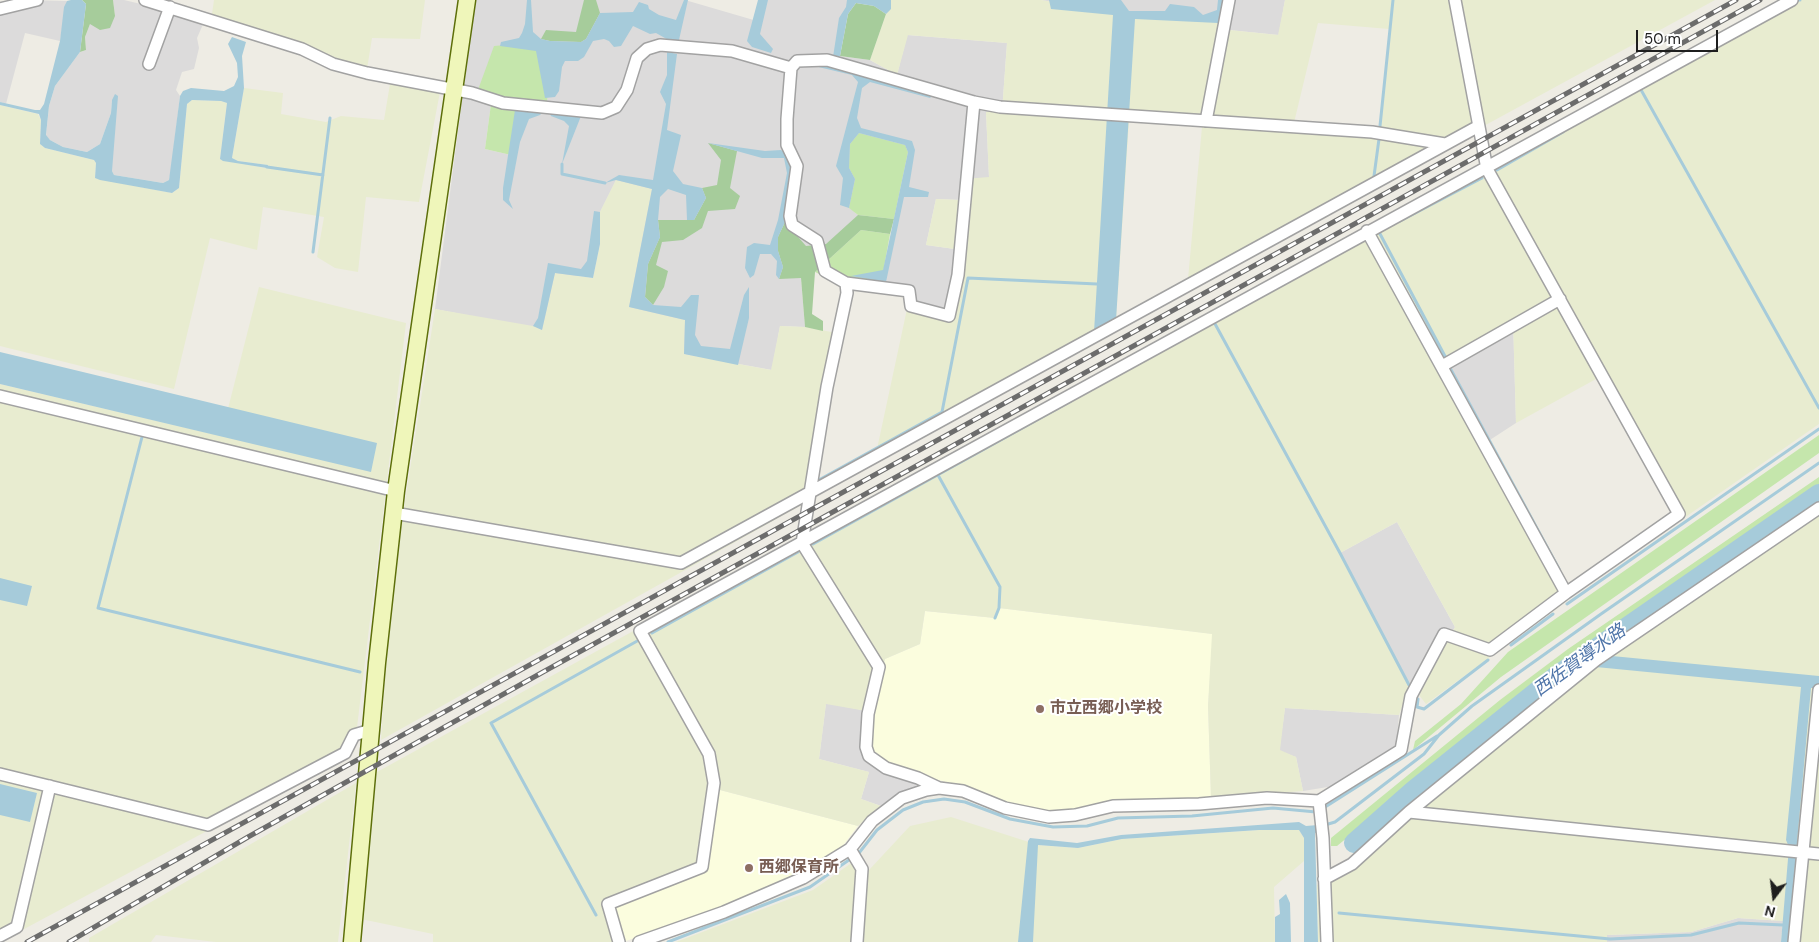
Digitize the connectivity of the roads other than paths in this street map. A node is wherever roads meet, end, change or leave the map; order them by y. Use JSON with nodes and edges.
{"nodes":[{"id":1,"x":37,"y":0,"type":"edge"},
{"id":2,"x":145,"y":0,"type":"edge"},
{"id":3,"x":190,"y":0,"type":"edge"},
{"id":4,"x":467,"y":0,"type":"edge"},
{"id":5,"x":1229,"y":0,"type":"edge"},
{"id":6,"x":1455,"y":0,"type":"edge"},
{"id":7,"x":1792,"y":0,"type":"edge"},
{"id":8,"x":170,"y":7,"type":"junction"},
{"id":9,"x":0,"y":10,"type":"edge"},
{"id":10,"x":184,"y":11,"type":"junction"},
{"id":11,"x":149,"y":64,"type":"dead end"},
{"id":12,"x":791,"y":68,"type":"junction"},
{"id":13,"x":453,"y":89,"type":"junction"},
{"id":14,"x":974,"y":102,"type":"junction"},
{"id":15,"x":1206,"y":121,"type":"junction"},
{"id":16,"x":1477,"y":127,"type":"junction"},
{"id":17,"x":1445,"y":144,"type":"junction"},
{"id":18,"x":1487,"y":169,"type":"junction"},
{"id":19,"x":1367,"y":231,"type":"junction"},
{"id":20,"x":846,"y":283,"type":"junction"},
{"id":21,"x":1560,"y":299,"type":"junction"},
{"id":22,"x":1442,"y":366,"type":"junction"},
{"id":23,"x":0,"y":396,"type":"edge"},
{"id":24,"x":396,"y":491,"type":"junction"},
{"id":25,"x":809,"y":494,"type":"junction"},
{"id":26,"x":1819,"y":508,"type":"edge"},
{"id":27,"x":394,"y":513,"type":"junction"},
{"id":28,"x":802,"y":543,"type":"junction"},
{"id":29,"x":1566,"y":593,"type":"junction"},
{"id":30,"x":1819,"y":690,"type":"edge"},
{"id":31,"x":371,"y":730,"type":"junction"},
{"id":32,"x":0,"y":774,"type":"edge"},
{"id":33,"x":50,"y":786,"type":"junction"},
{"id":34,"x":939,"y":788,"type":"junction"},
{"id":35,"x":1319,"y":801,"type":"junction"},
{"id":36,"x":1409,"y":812,"type":"junction"},
{"id":37,"x":850,"y":849,"type":"junction"},
{"id":38,"x":1802,"y":852,"type":"junction"},
{"id":39,"x":1819,"y":854,"type":"edge"},
{"id":40,"x":1324,"y":879,"type":"junction"},
{"id":41,"x":0,"y":936,"type":"edge"},
{"id":42,"x":352,"y":942,"type":"edge"},
{"id":43,"x":619,"y":942,"type":"edge"},
{"id":44,"x":639,"y":942,"type":"edge"},
{"id":45,"x":857,"y":942,"type":"edge"},
{"id":46,"x":1326,"y":942,"type":"edge"},
{"id":47,"x":1794,"y":942,"type":"edge"}],
"edges":[{"from":1,"to":9,"type":"street"},
{"from":2,"to":8,"type":"street"},
{"from":3,"to":10,"type":"street"},
{"from":4,"to":13,"type":"street"},
{"from":5,"to":15,"type":"street"},
{"from":6,"to":16,"type":"street"},
{"from":7,"to":18,"type":"street"},
{"from":8,"to":10,"type":"street"},
{"from":8,"to":11,"type":"street"},
{"from":10,"to":13,"type":"street"},
{"from":12,"to":13,"type":"street"},
{"from":12,"to":14,"type":"street"},
{"from":12,"to":20,"type":"street"},
{"from":13,"to":24,"type":"street"},
{"from":14,"to":15,"type":"street"},
{"from":14,"to":20,"type":"street"},
{"from":15,"to":17,"type":"street"},
{"from":16,"to":17,"type":"street"},
{"from":16,"to":18,"type":"street"},
{"from":17,"to":25,"type":"street"},
{"from":18,"to":19,"type":"street"},
{"from":18,"to":21,"type":"street"},
{"from":19,"to":22,"type":"street"},
{"from":19,"to":28,"type":"street"},
{"from":20,"to":25,"type":"street"},
{"from":21,"to":22,"type":"street"},
{"from":21,"to":29,"type":"street"},
{"from":22,"to":29,"type":"street"},
{"from":23,"to":24,"type":"street"},
{"from":24,"to":27,"type":"street"},
{"from":25,"to":27,"type":"street"},
{"from":25,"to":28,"type":"street"},
{"from":26,"to":36,"type":"street"},
{"from":27,"to":31,"type":"street"},
{"from":28,"to":34,"type":"street"},
{"from":28,"to":43,"type":"street"},
{"from":29,"to":35,"type":"street"},
{"from":30,"to":38,"type":"street"},
{"from":31,"to":33,"type":"street"},
{"from":31,"to":42,"type":"street"},
{"from":32,"to":33,"type":"street"},
{"from":33,"to":41,"type":"street"},
{"from":34,"to":35,"type":"street"},
{"from":34,"to":37,"type":"street"},
{"from":35,"to":40,"type":"street"},
{"from":36,"to":38,"type":"street"},
{"from":36,"to":40,"type":"street"},
{"from":37,"to":44,"type":"street"},
{"from":37,"to":45,"type":"street"},
{"from":38,"to":39,"type":"street"},
{"from":38,"to":47,"type":"street"},
{"from":40,"to":46,"type":"street"}]}
